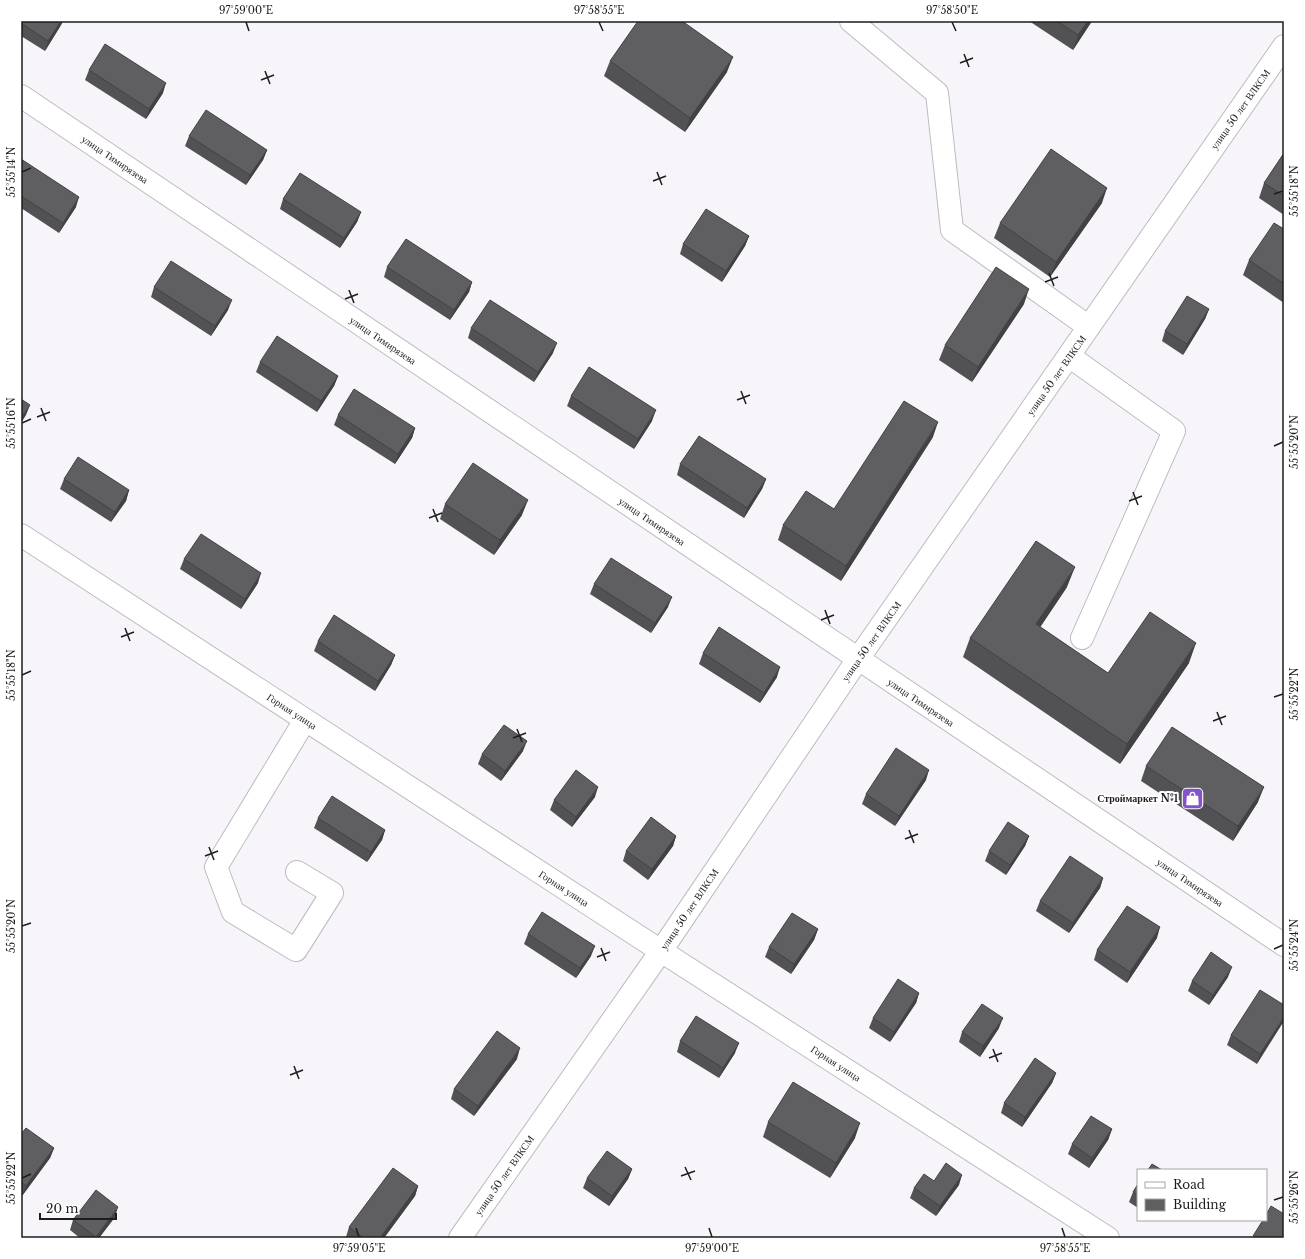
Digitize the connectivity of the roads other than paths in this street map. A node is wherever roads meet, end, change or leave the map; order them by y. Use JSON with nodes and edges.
{"nodes":[{"id":1,"x":850,"y":21,"type":"edge"},
{"id":2,"x":1284,"y":46,"type":"edge"},
{"id":3,"x":21,"y":96,"type":"edge"},
{"id":4,"x":1089,"y":327,"type":"junction"},
{"id":5,"x":1069,"y":356,"type":"junction"},
{"id":6,"x":21,"y":535,"type":"edge"},
{"id":7,"x":1082,"y":638,"type":"dead end"},
{"id":8,"x":858,"y":660,"type":"junction"},
{"id":9,"x":305,"y":720,"type":"junction"},
{"id":10,"x":297,"y":872,"type":"dead end"},
{"id":11,"x":1284,"y":945,"type":"edge"},
{"id":12,"x":661,"y":951,"type":"junction"},
{"id":13,"x":460,"y":1238,"type":"edge"},
{"id":14,"x":1108,"y":1238,"type":"edge"}],
"edges":[{"from":1,"to":4,"type":"street"},
{"from":2,"to":4,"type":"street","name":"улица 50 лет ВЛКСМ"},
{"from":3,"to":8,"type":"street","name":"улица Тимирязева"},
{"from":4,"to":5,"type":"street","name":"улица 50 лет ВЛКСМ"},
{"from":5,"to":7,"type":"street"},
{"from":5,"to":8,"type":"street","name":"улица 50 лет ВЛКСМ"},
{"from":6,"to":9,"type":"street","name":"Горная улица"},
{"from":8,"to":11,"type":"street","name":"улица Тимирязева"},
{"from":8,"to":12,"type":"street","name":"улица 50 лет ВЛКСМ"},
{"from":9,"to":10,"type":"street"},
{"from":9,"to":12,"type":"street","name":"Горная улица"},
{"from":12,"to":13,"type":"street","name":"улица 50 лет ВЛКСМ"},
{"from":12,"to":14,"type":"street","name":"Горная улица"}]}
